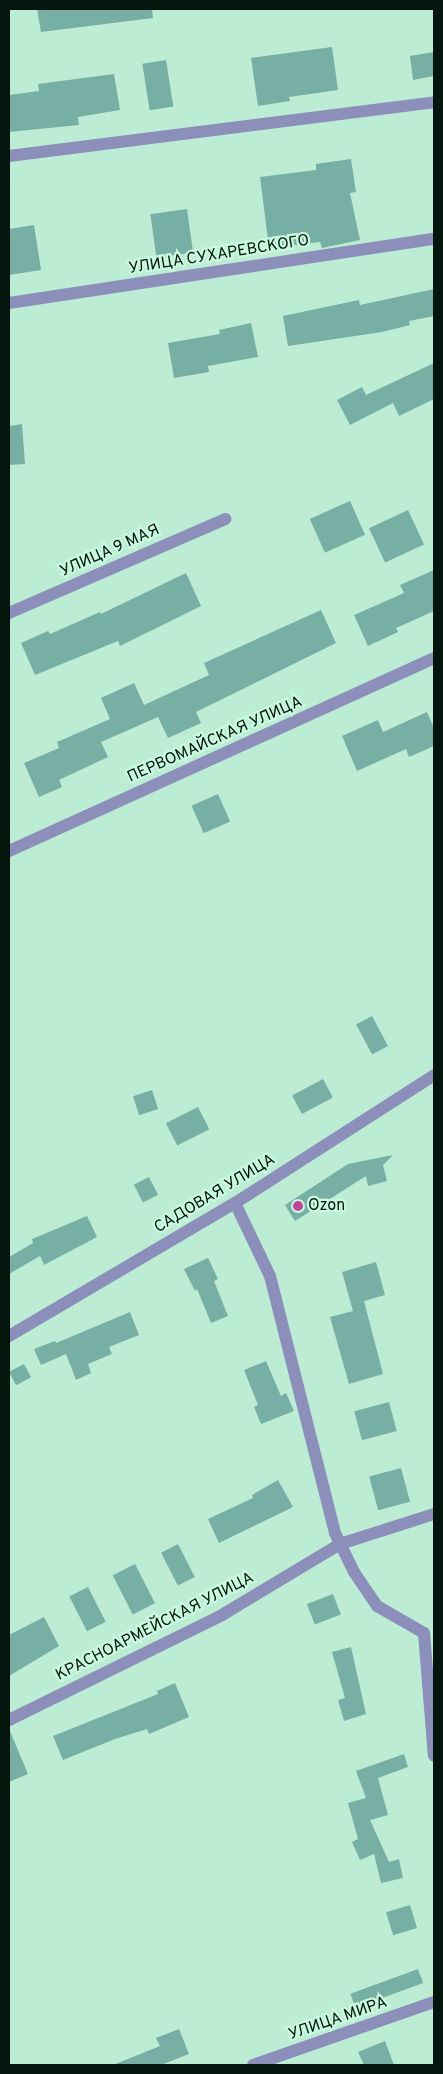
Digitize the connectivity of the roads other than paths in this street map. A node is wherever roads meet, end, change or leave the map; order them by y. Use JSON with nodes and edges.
{"nodes":[{"id":1,"x":434,"y":102,"type":"edge"},
{"id":2,"x":9,"y":156,"type":"edge"},
{"id":3,"x":434,"y":239,"type":"edge"},
{"id":4,"x":9,"y":303,"type":"edge"},
{"id":5,"x":225,"y":518,"type":"dead end"},
{"id":6,"x":9,"y":613,"type":"edge"},
{"id":7,"x":434,"y":658,"type":"edge"},
{"id":8,"x":9,"y":851,"type":"edge"},
{"id":9,"x":434,"y":1075,"type":"edge"},
{"id":10,"x":234,"y":1203,"type":"junction"},
{"id":11,"x":9,"y":1336,"type":"edge"},
{"id":12,"x":434,"y":1514,"type":"edge"},
{"id":13,"x":340,"y":1544,"type":"junction"},
{"id":14,"x":9,"y":1720,"type":"edge"},
{"id":15,"x":434,"y":1756,"type":"edge"},
{"id":16,"x":434,"y":2002,"type":"edge"},
{"id":17,"x":252,"y":2065,"type":"edge"}],
"edges":[{"from":1,"to":2,"type":"street"},
{"from":3,"to":4,"type":"street","name":"УЛИЦА СУХАРЕВСКОГО"},
{"from":5,"to":6,"type":"street","name":"УЛИЦА 9 МАЯ"},
{"from":7,"to":8,"type":"street","name":"ПЕРВОМАЙСКАЯ УЛИЦА"},
{"from":9,"to":10,"type":"street","name":"САДОВАЯ УЛИЦА"},
{"from":10,"to":11,"type":"street","name":"САДОВАЯ УЛИЦА"},
{"from":10,"to":13,"type":"street"},
{"from":12,"to":13,"type":"street","name":"КРАСНОАРМЕЙСКАЯ УЛИЦА"},
{"from":13,"to":14,"type":"street","name":"КРАСНОАРМЕЙСКАЯ УЛИЦА"},
{"from":13,"to":15,"type":"street"},
{"from":16,"to":17,"type":"street","name":"УЛИЦА МИРА"}]}
